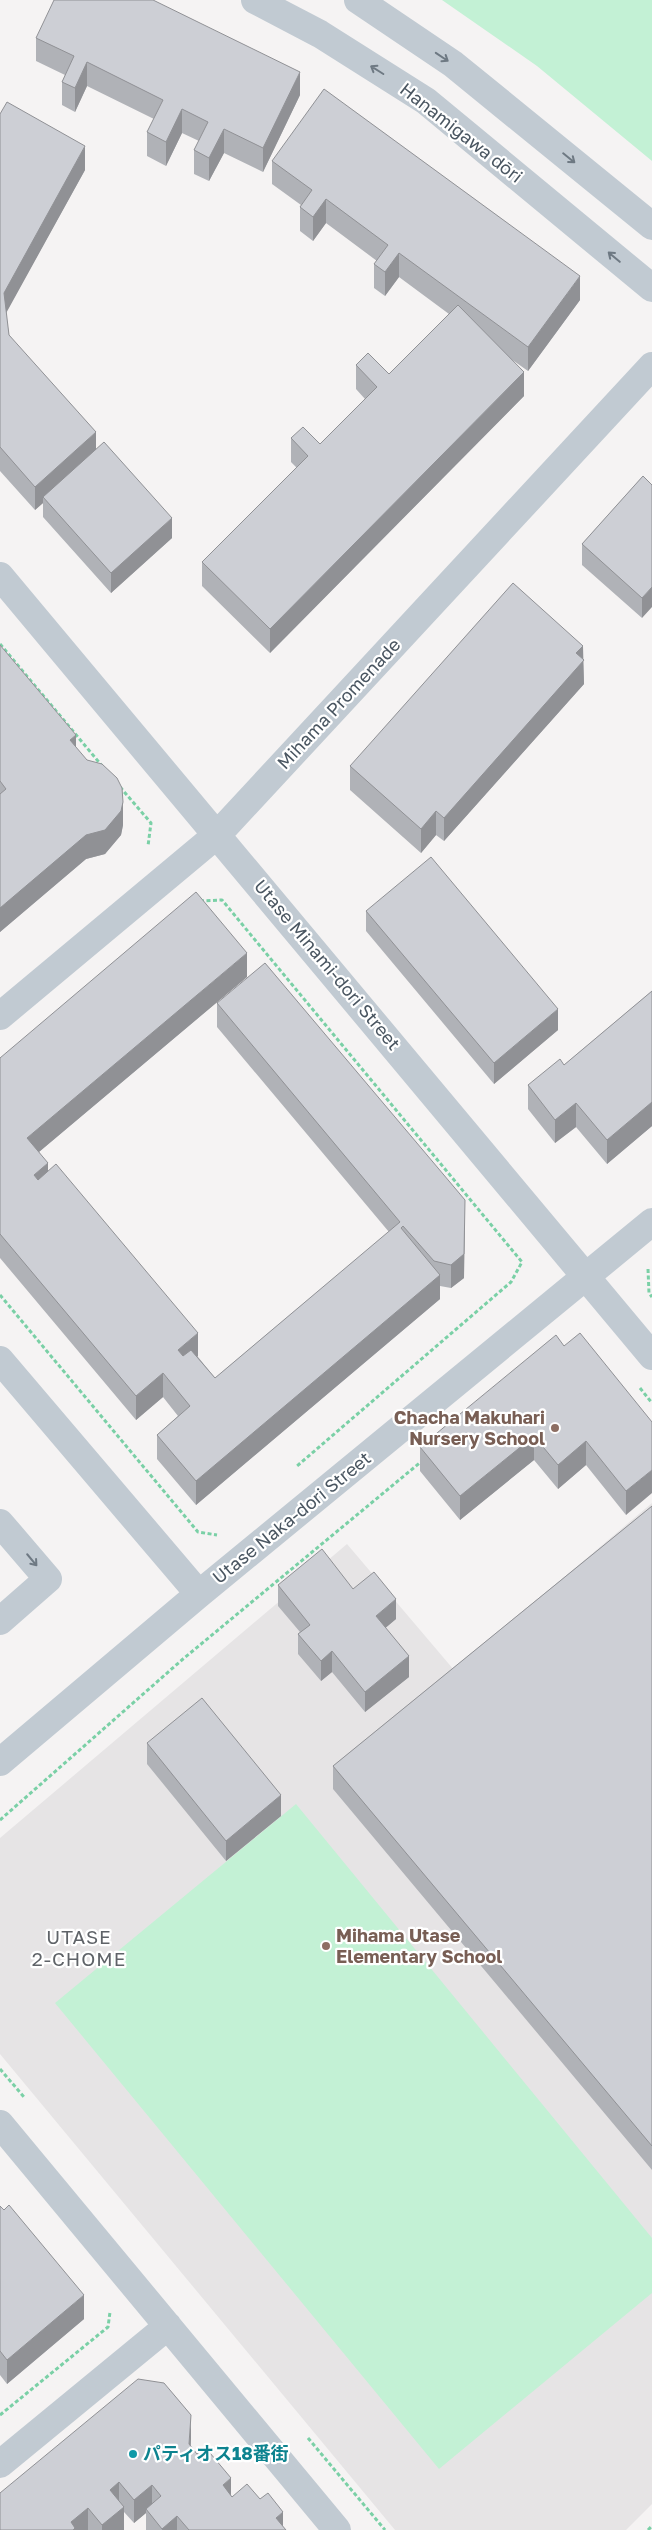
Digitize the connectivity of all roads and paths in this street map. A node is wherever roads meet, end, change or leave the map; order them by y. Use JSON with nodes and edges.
{"nodes":[{"id":1,"x":255,"y":0,"type":"edge"},
{"id":2,"x":358,"y":0,"type":"edge"},
{"id":3,"x":652,"y":226,"type":"edge"},
{"id":4,"x":652,"y":288,"type":"edge"},
{"id":5,"x":652,"y":366,"type":"edge"},
{"id":6,"x":0,"y":576,"type":"edge"},
{"id":7,"x":0,"y":644,"type":"edge"},
{"id":8,"x":107,"y":771,"type":"edge"},
{"id":9,"x":120,"y":786,"type":"edge"},
{"id":10,"x":218,"y":834,"type":"junction"},
{"id":11,"x":148,"y":848,"type":"dead end"},
{"id":12,"x":199,"y":901,"type":"edge"},
{"id":13,"x":0,"y":1016,"type":"edge"},
{"id":14,"x":652,"y":1222,"type":"edge"},
{"id":15,"x":652,"y":1265,"type":"edge"},
{"id":16,"x":586,"y":1276,"type":"junction"},
{"id":17,"x":0,"y":1295,"type":"edge"},
{"id":18,"x":652,"y":1297,"type":"edge"},
{"id":19,"x":652,"y":1356,"type":"edge"},
{"id":20,"x":0,"y":1360,"type":"edge"},
{"id":21,"x":634,"y":1382,"type":"dead end"},
{"id":22,"x":652,"y":1403,"type":"edge"},
{"id":23,"x":426,"y":1458,"type":"edge"},
{"id":24,"x":292,"y":1470,"type":"dead end"},
{"id":25,"x":0,"y":1523,"type":"edge"},
{"id":26,"x":224,"y":1529,"type":"dead end"},
{"id":27,"x":199,"y":1594,"type":"junction"},
{"id":28,"x":0,"y":1621,"type":"edge"},
{"id":29,"x":0,"y":1762,"type":"edge"},
{"id":30,"x":0,"y":1820,"type":"edge"},
{"id":31,"x":0,"y":2124,"type":"edge"},
{"id":32,"x":168,"y":2326,"type":"junction"},
{"id":33,"x":108,"y":2327,"type":"dead end"},
{"id":34,"x":0,"y":2415,"type":"edge"},
{"id":35,"x":0,"y":2464,"type":"edge"},
{"id":36,"x":652,"y":2526,"type":"edge"},
{"id":37,"x":337,"y":2530,"type":"edge"},
{"id":38,"x":648,"y":2530,"type":"edge"}],
"edges":[{"from":4,"to":1,"type":"street","name":"Hanamigawa dōri","one_way":true},
{"from":2,"to":3,"type":"street","one_way":true},
{"from":5,"to":10,"type":"street","name":"Mihama Promenade"},
{"from":6,"to":10,"type":"street","name":"Utase Minami-dori Street"},
{"from":7,"to":8,"type":"path"},
{"from":9,"to":11,"type":"path"},
{"from":10,"to":13,"type":"street","name":"Mihama Promenade"},
{"from":10,"to":16,"type":"street","name":"Utase Minami-dori Street"},
{"from":12,"to":24,"type":"path"},
{"from":14,"to":16,"type":"street","name":"Utase Naka-dori Street"},
{"from":15,"to":18,"type":"path"},
{"from":16,"to":19,"type":"street","name":"Utase Minami-dori Street"},
{"from":16,"to":27,"type":"street","name":"Utase Naka-dori Street"},
{"from":17,"to":26,"type":"path"},
{"from":20,"to":27,"type":"street"},
{"from":21,"to":22,"type":"path"},
{"from":23,"to":30,"type":"path"},
{"from":25,"to":28,"type":"street","one_way":true},
{"from":27,"to":29,"type":"street","name":"Utase Naka-dori Street"},
{"from":31,"to":32,"type":"street"},
{"from":32,"to":35,"type":"street"},
{"from":32,"to":37,"type":"street"},
{"from":33,"to":34,"type":"path"},
{"from":36,"to":38,"type":"path"}]}
